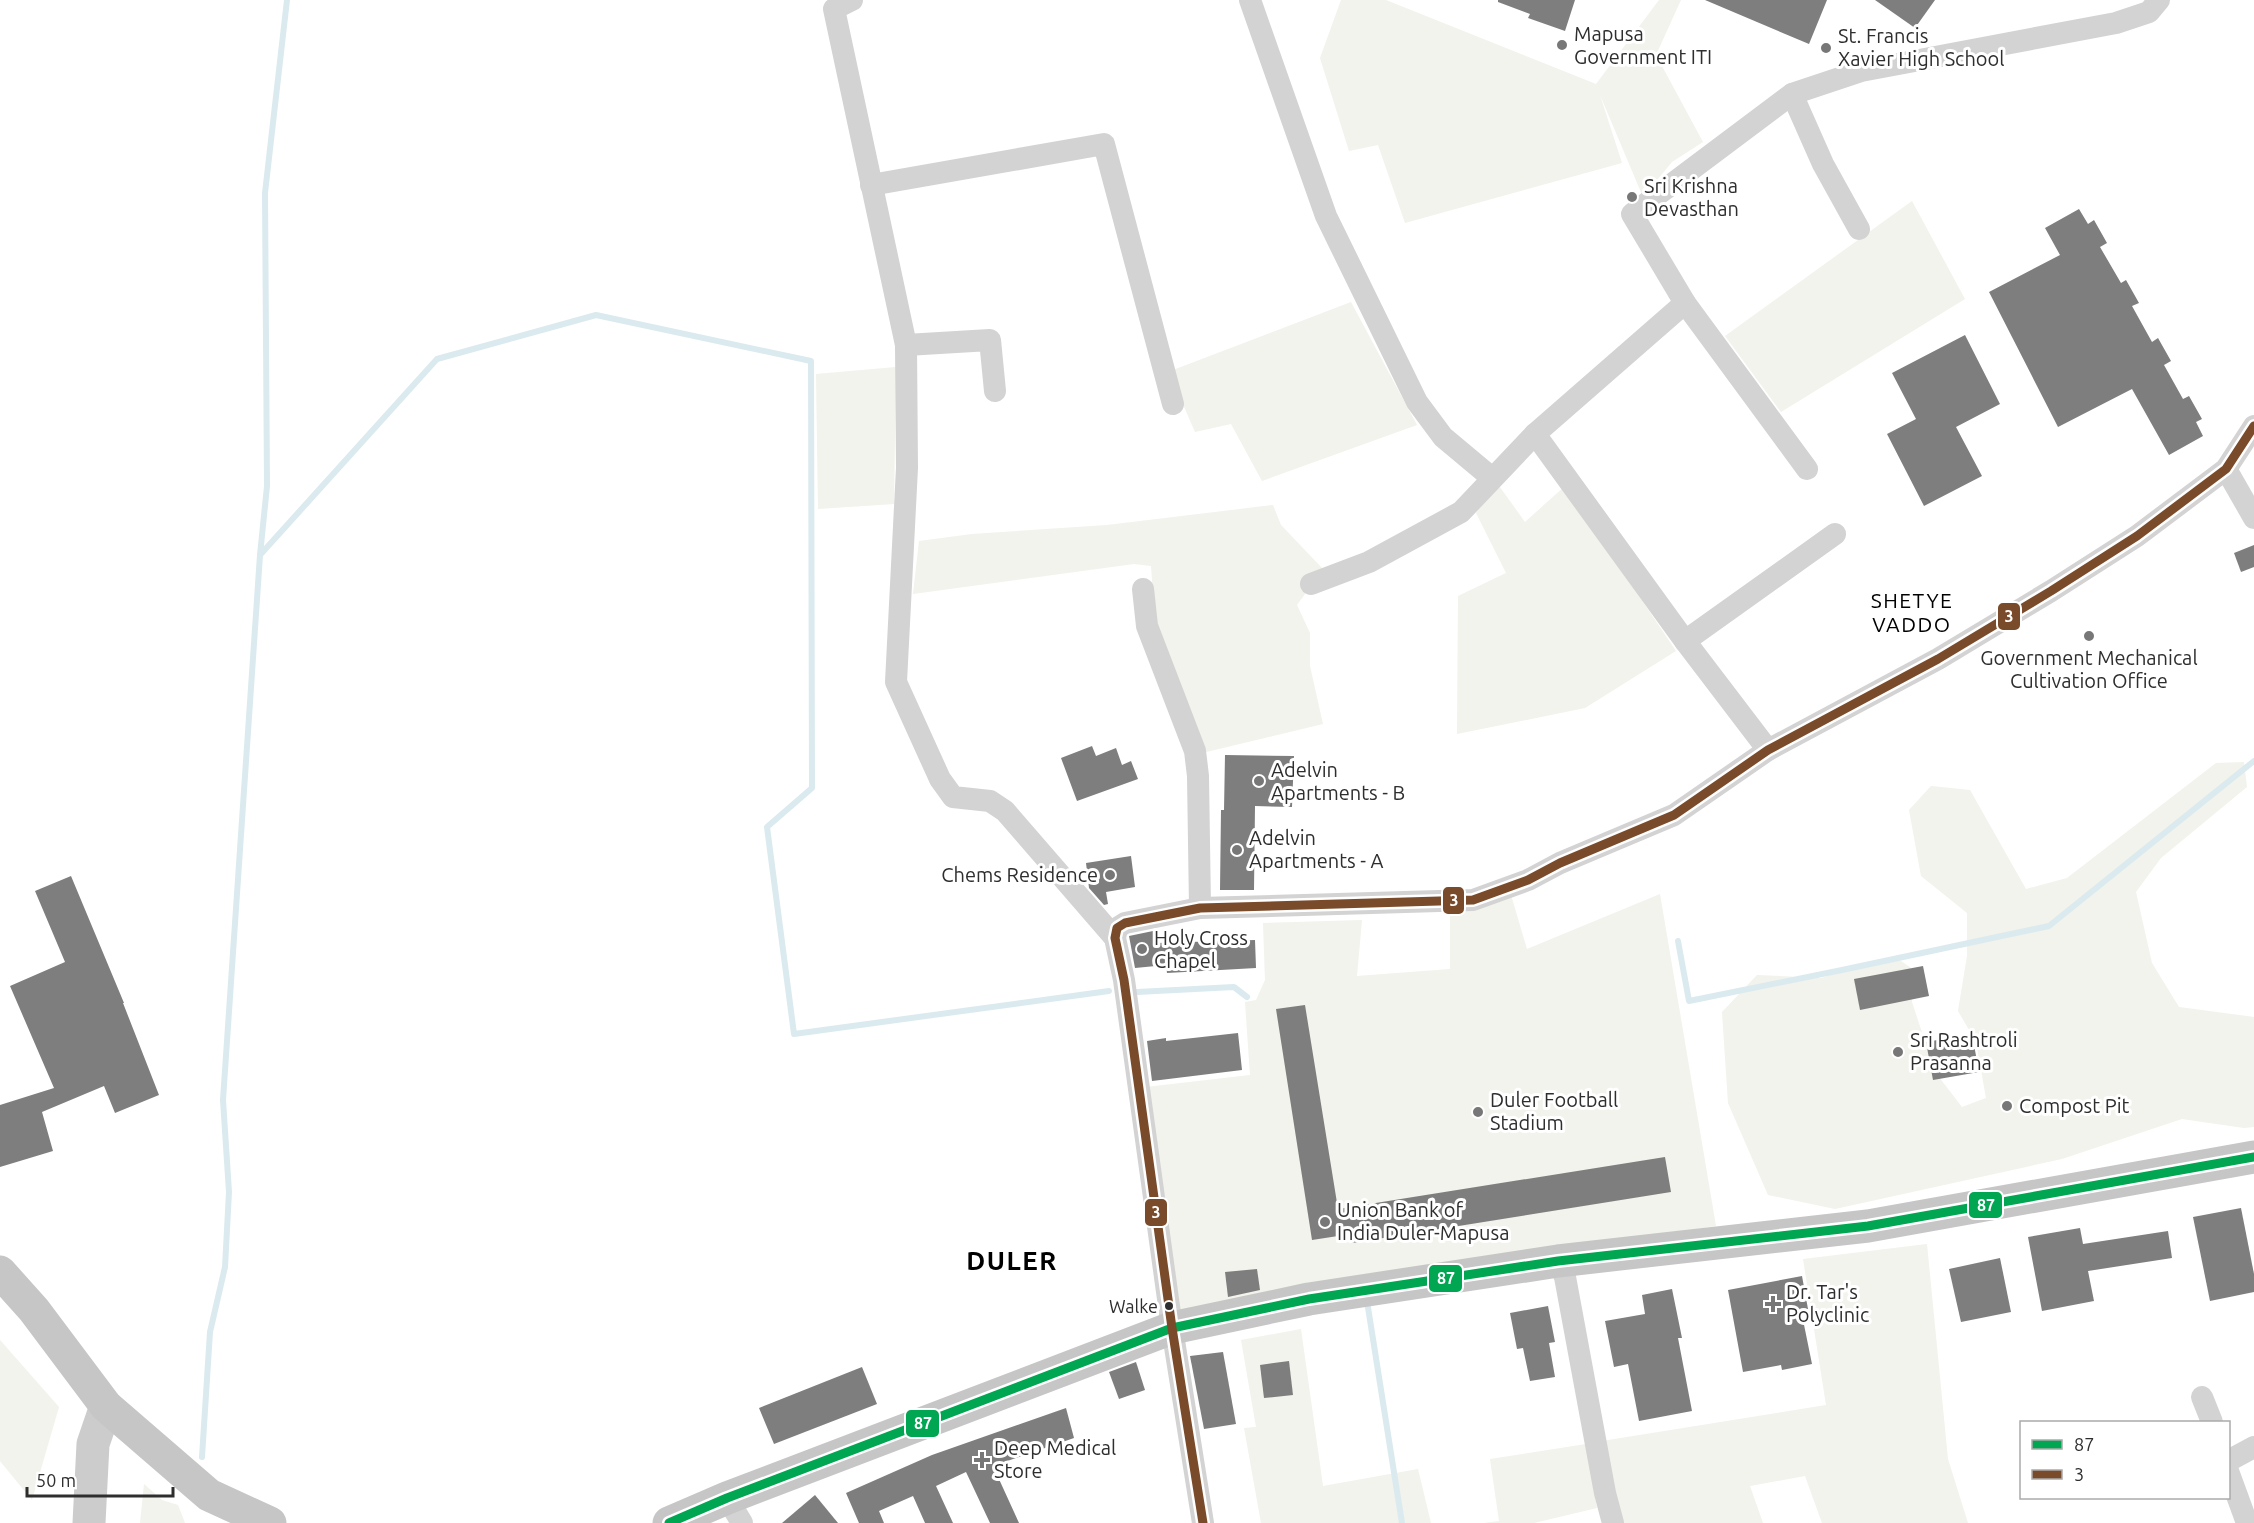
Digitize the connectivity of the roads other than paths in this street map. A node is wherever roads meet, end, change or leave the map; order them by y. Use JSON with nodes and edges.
{"nodes":[{"id":1,"x":852,"y":0,"type":"edge"},
{"id":2,"x":1250,"y":0,"type":"edge"},
{"id":3,"x":2159,"y":0,"type":"edge"},
{"id":4,"x":1791,"y":94,"type":"junction"},
{"id":5,"x":871,"y":184,"type":"junction"},
{"id":6,"x":1859,"y":229,"type":"dead end"},
{"id":7,"x":1684,"y":303,"type":"junction"},
{"id":8,"x":906,"y":345,"type":"junction"},
{"id":9,"x":995,"y":391,"type":"dead end"},
{"id":10,"x":1173,"y":404,"type":"dead end"},
{"id":11,"x":2254,"y":426,"type":"edge"},
{"id":12,"x":1535,"y":434,"type":"junction"},
{"id":13,"x":2226,"y":468,"type":"junction"},
{"id":14,"x":1807,"y":469,"type":"dead end"},
{"id":15,"x":1492,"y":478,"type":"junction"},
{"id":16,"x":2254,"y":518,"type":"edge"},
{"id":17,"x":1835,"y":534,"type":"dead end"},
{"id":18,"x":1311,"y":584,"type":"dead end"},
{"id":19,"x":1143,"y":588,"type":"dead end"},
{"id":20,"x":1685,"y":641,"type":"junction"},
{"id":21,"x":1768,"y":750,"type":"junction"},
{"id":22,"x":1200,"y":908,"type":"junction"},
{"id":23,"x":1114,"y":938,"type":"junction"},
{"id":24,"x":2254,"y":1157,"type":"edge"},
{"id":25,"x":1558,"y":1261,"type":"junction"},
{"id":26,"x":0,"y":1272,"type":"edge"},
{"id":27,"x":1172,"y":1328,"type":"junction"},
{"id":28,"x":2202,"y":1397,"type":"dead end"},
{"id":29,"x":106,"y":1406,"type":"junction"},
{"id":30,"x":2212,"y":1421,"type":"edge"},
{"id":31,"x":2254,"y":1446,"type":"edge"},
{"id":32,"x":2230,"y":1460,"type":"edge"},
{"id":33,"x":2230,"y":1474,"type":"edge"},
{"id":34,"x":724,"y":1512,"type":"edge"},
{"id":35,"x":89,"y":1523,"type":"edge"},
{"id":36,"x":270,"y":1523,"type":"edge"},
{"id":37,"x":669,"y":1523,"type":"edge"},
{"id":38,"x":1203,"y":1523,"type":"edge"},
{"id":39,"x":1613,"y":1523,"type":"edge"},
{"id":40,"x":2247,"y":1523,"type":"edge"}],
"edges":[{"from":1,"to":5,"type":"street"},
{"from":2,"to":15,"type":"street"},
{"from":3,"to":4,"type":"street"},
{"from":4,"to":6,"type":"street"},
{"from":4,"to":7,"type":"street"},
{"from":5,"to":8,"type":"street"},
{"from":5,"to":10,"type":"street"},
{"from":7,"to":12,"type":"street"},
{"from":7,"to":14,"type":"street"},
{"from":8,"to":9,"type":"street"},
{"from":8,"to":23,"type":"street"},
{"from":11,"to":13,"type":"street"},
{"from":12,"to":15,"type":"street"},
{"from":12,"to":20,"type":"street"},
{"from":13,"to":16,"type":"street"},
{"from":13,"to":21,"type":"street"},
{"from":15,"to":18,"type":"street"},
{"from":17,"to":20,"type":"street"},
{"from":19,"to":22,"type":"street"},
{"from":20,"to":21,"type":"street"},
{"from":21,"to":22,"type":"street"},
{"from":22,"to":23,"type":"street"},
{"from":23,"to":27,"type":"street"},
{"from":24,"to":25,"type":"main road"},
{"from":25,"to":27,"type":"main road"},
{"from":25,"to":39,"type":"street"},
{"from":26,"to":29,"type":"main road"},
{"from":27,"to":34,"type":"main road"},
{"from":27,"to":38,"type":"street"},
{"from":28,"to":30,"type":"street"},
{"from":29,"to":35,"type":"street"},
{"from":29,"to":36,"type":"main road"},
{"from":31,"to":32,"type":"street"},
{"from":33,"to":40,"type":"street"},
{"from":34,"to":37,"type":"main road"}]}
